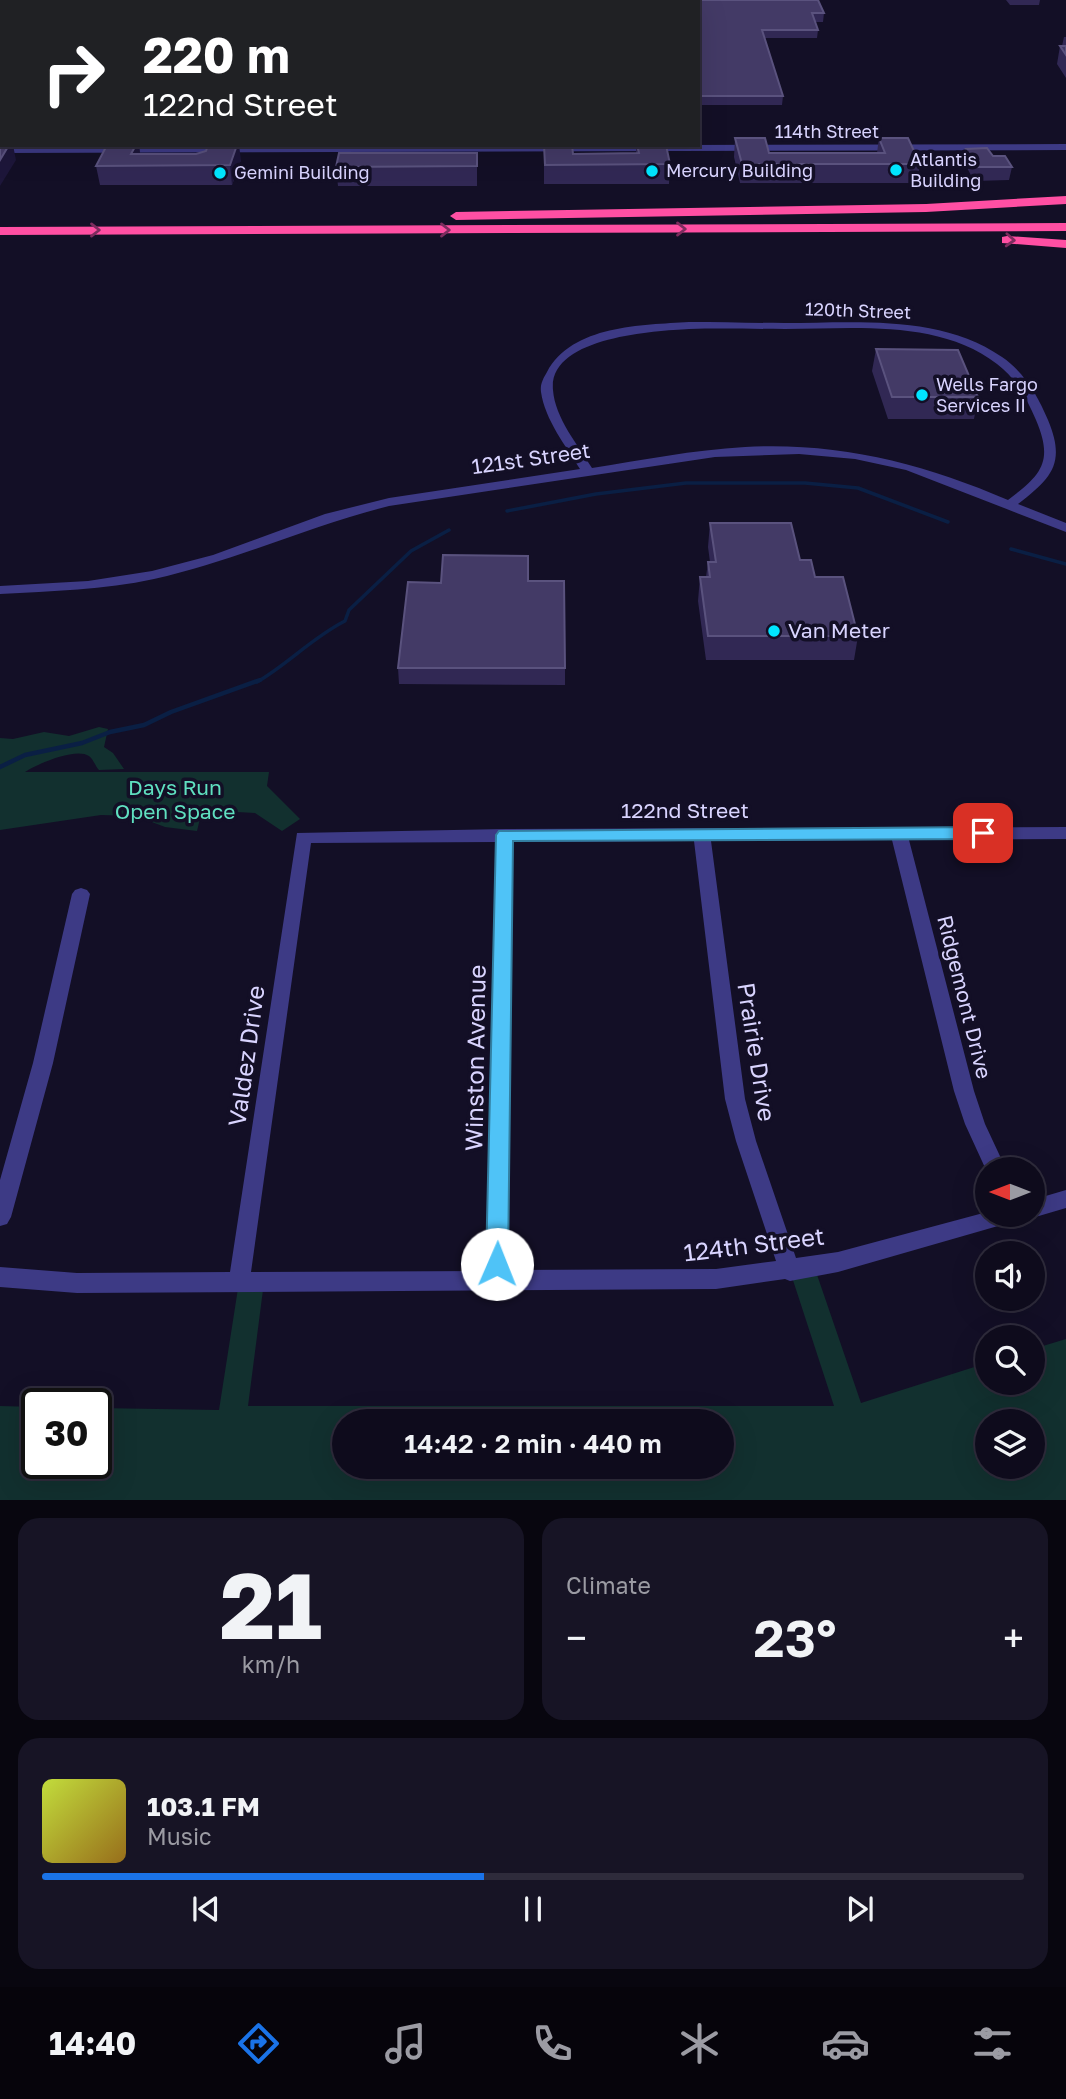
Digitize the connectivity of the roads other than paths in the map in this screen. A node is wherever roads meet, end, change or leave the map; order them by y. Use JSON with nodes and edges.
{"nodes":[{"id":1,"x":266,"y":147,"type":"edge"},
{"id":2,"x":279,"y":147,"type":"edge"},
{"id":3,"x":1066,"y":147,"type":"edge"},
{"id":4,"x":0,"y":150,"type":"edge"},
{"id":5,"x":1066,"y":200,"type":"edge"},
{"id":6,"x":1066,"y":215,"type":"edge"},
{"id":7,"x":0,"y":218,"type":"edge"},
{"id":8,"x":392,"y":218,"type":"junction"},
{"id":9,"x":29,"y":224,"type":"junction"},
{"id":10,"x":1066,"y":226,"type":"edge"},
{"id":11,"x":721,"y":229,"type":"junction"},
{"id":12,"x":0,"y":231,"type":"edge"},
{"id":13,"x":1066,"y":244,"type":"edge"},
{"id":14,"x":588,"y":472,"type":"junction"},
{"id":15,"x":1009,"y":505,"type":"junction"},
{"id":16,"x":1066,"y":528,"type":"edge"},
{"id":17,"x":0,"y":590,"type":"edge"},
{"id":18,"x":1066,"y":833,"type":"edge"},
{"id":19,"x":702,"y":834,"type":"junction"},
{"id":20,"x":899,"y":834,"type":"junction"},
{"id":21,"x":505,"y":835,"type":"junction"},
{"id":22,"x":303,"y":837,"type":"joint"},
{"id":23,"x":81,"y":894,"type":"dead end"},
{"id":24,"x":990,"y":1157,"type":"edge"},
{"id":25,"x":1066,"y":1199,"type":"edge"},
{"id":26,"x":1045,"y":1205,"type":"edge"},
{"id":27,"x":0,"y":1217,"type":"edge"},
{"id":28,"x":975,"y":1224,"type":"edge"},
{"id":29,"x":790,"y":1271,"type":"junction"},
{"id":30,"x":0,"y":1277,"type":"edge"},
{"id":31,"x":239,"y":1282,"type":"junction"},
{"id":32,"x":497,"y":1282,"type":"junction"}],
"edges":[{"from":1,"to":2,"type":"street","name":"114th Street"},
{"from":1,"to":4,"type":"street","name":"114th Street"},
{"from":2,"to":3,"type":"street","name":"114th Street"},
{"from":5,"to":8,"type":"highway"},
{"from":6,"to":8,"type":"highway"},
{"from":7,"to":9,"type":"highway"},
{"from":8,"to":9,"type":"highway"},
{"from":9,"to":11,"type":"highway","one_way":true},
{"from":9,"to":12,"type":"highway"},
{"from":10,"to":11,"type":"highway"},
{"from":11,"to":13,"type":"highway","one_way":true},
{"from":14,"to":15,"type":"street","name":"121st Street"},
{"from":14,"to":15,"type":"street","name":"120th Street"},
{"from":14,"to":17,"type":"street","name":"121st Street"},
{"from":15,"to":16,"type":"street","name":"121st Street"},
{"from":18,"to":20,"type":"street","name":"122nd Street"},
{"from":19,"to":20,"type":"street","name":"122nd Street"},
{"from":19,"to":21,"type":"street","name":"122nd Street"},
{"from":19,"to":29,"type":"street","name":"Prairie Drive"},
{"from":20,"to":24,"type":"street","name":"Ridgemont Drive"},
{"from":21,"to":22,"type":"street","name":"122nd Street"},
{"from":21,"to":32,"type":"street","name":"Winston Avenue"},
{"from":22,"to":31,"type":"street","name":"Valdez Drive"},
{"from":23,"to":27,"type":"street"},
{"from":25,"to":26,"type":"street"},
{"from":28,"to":29,"type":"street","name":"124th Street"},
{"from":29,"to":32,"type":"street","name":"124th Street"},
{"from":30,"to":31,"type":"street","name":"124th Street"},
{"from":31,"to":32,"type":"street","name":"124th Street"}]}
